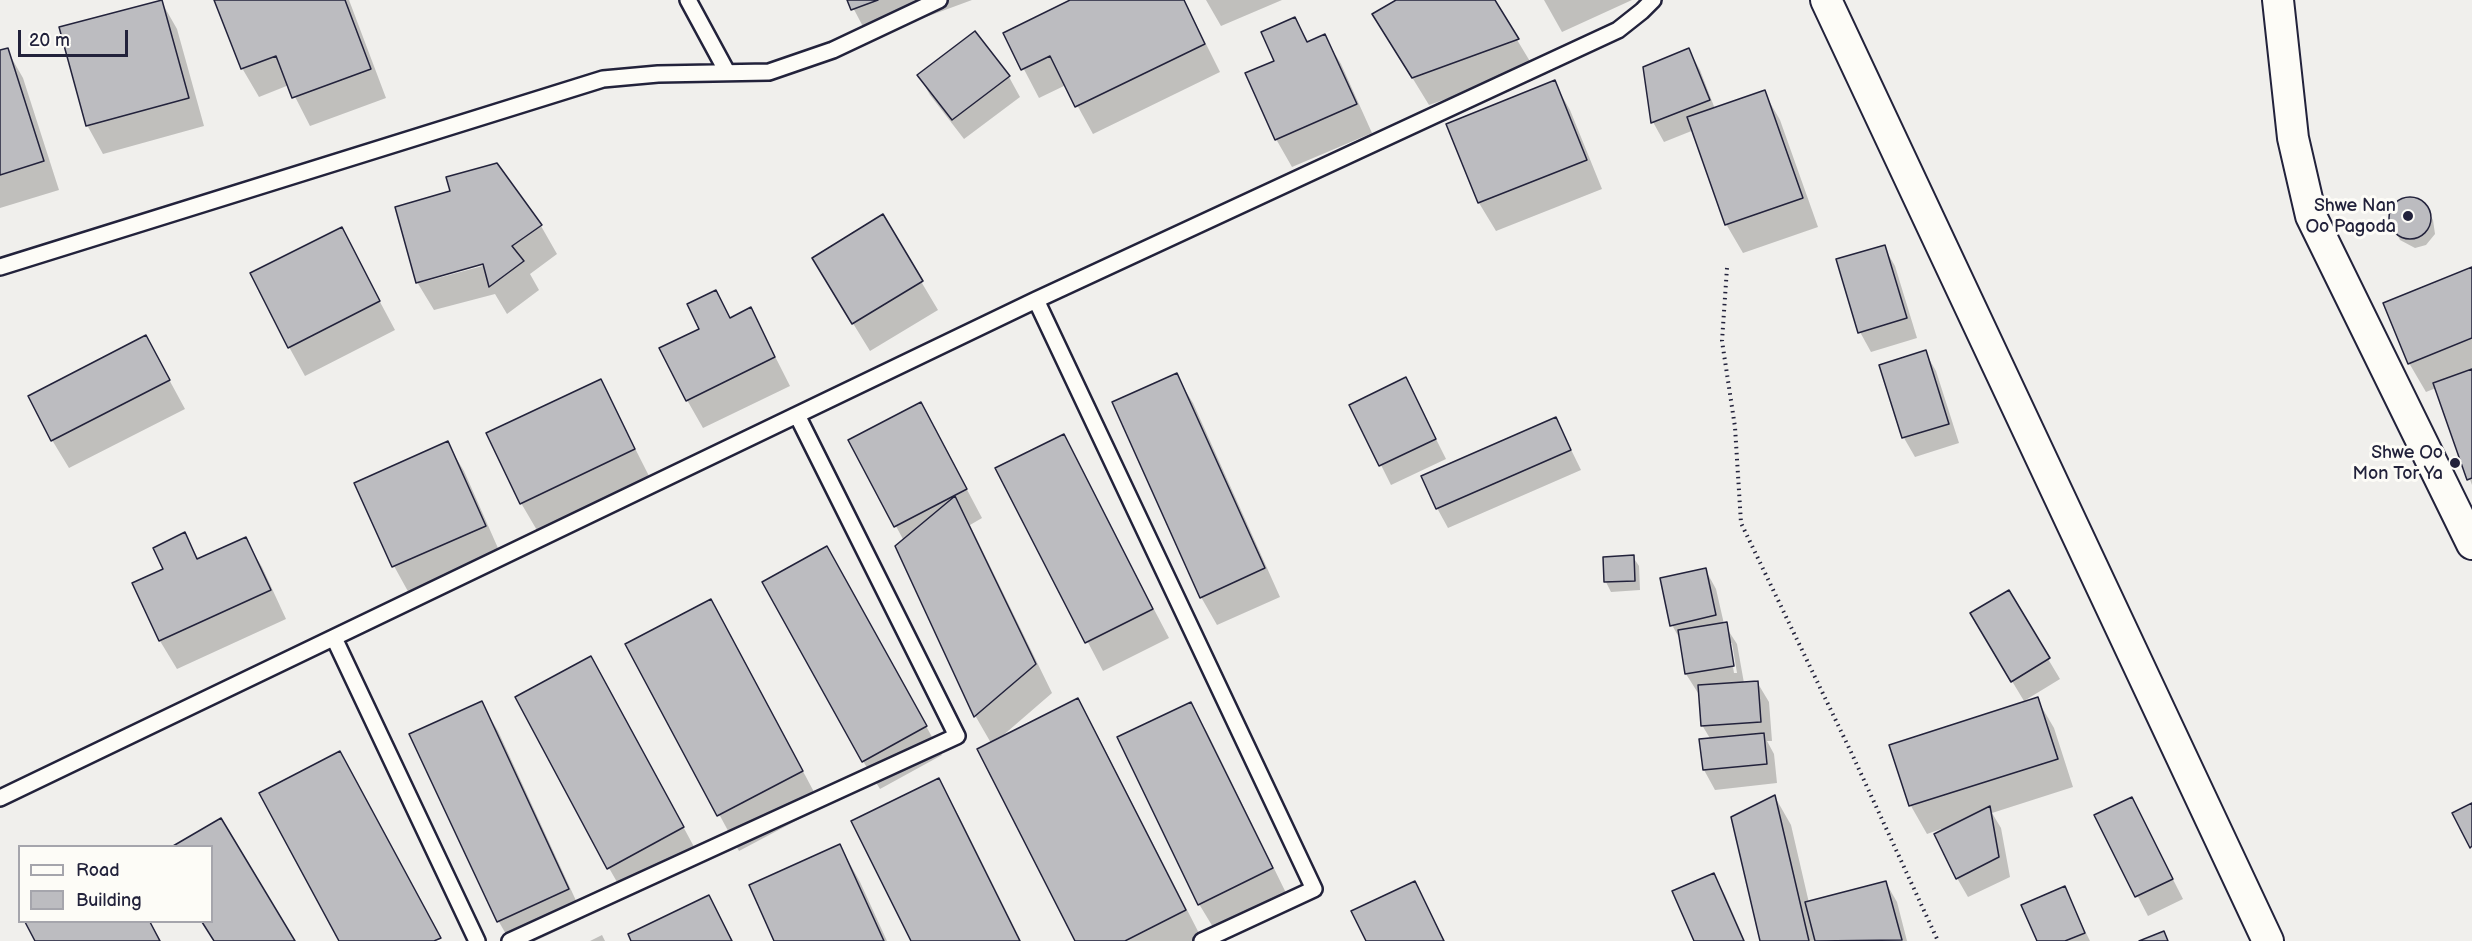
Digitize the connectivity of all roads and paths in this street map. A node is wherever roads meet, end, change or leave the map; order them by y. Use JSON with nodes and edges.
{"nodes":[{"id":1,"x":688,"y":0,"type":"edge"},
{"id":2,"x":939,"y":0,"type":"edge"},
{"id":3,"x":1653,"y":0,"type":"edge"},
{"id":4,"x":1826,"y":0,"type":"edge"},
{"id":5,"x":2278,"y":0,"type":"edge"},
{"id":6,"x":727,"y":72,"type":"junction"},
{"id":7,"x":0,"y":267,"type":"edge"},
{"id":8,"x":1727,"y":268,"type":"dead end"},
{"id":9,"x":1036,"y":300,"type":"junction"},
{"id":10,"x":797,"y":414,"type":"junction"},
{"id":11,"x":2472,"y":544,"type":"edge"},
{"id":12,"x":334,"y":638,"type":"junction"},
{"id":13,"x":0,"y":798,"type":"edge"},
{"id":14,"x":477,"y":941,"type":"edge"},
{"id":15,"x":510,"y":941,"type":"edge"},
{"id":16,"x":1202,"y":941,"type":"edge"},
{"id":17,"x":1938,"y":941,"type":"edge"},
{"id":18,"x":2268,"y":941,"type":"edge"}],
"edges":[{"from":1,"to":6,"type":"lane"},
{"from":2,"to":6,"type":"lane"},
{"from":3,"to":9,"type":"lane"},
{"from":4,"to":18,"type":"street"},
{"from":5,"to":11,"type":"street"},
{"from":6,"to":7,"type":"lane"},
{"from":8,"to":17,"type":"path"},
{"from":9,"to":10,"type":"lane"},
{"from":9,"to":16,"type":"lane"},
{"from":10,"to":12,"type":"lane"},
{"from":10,"to":15,"type":"lane"},
{"from":12,"to":13,"type":"lane"},
{"from":12,"to":14,"type":"lane"}]}
